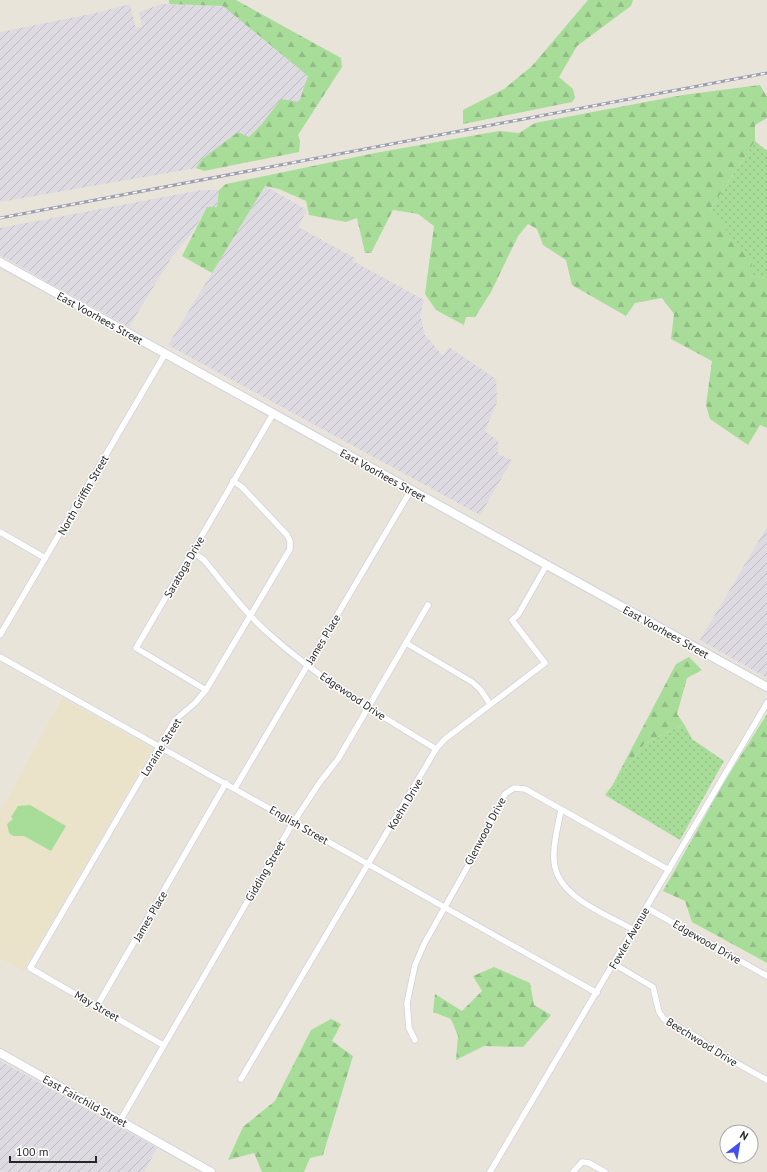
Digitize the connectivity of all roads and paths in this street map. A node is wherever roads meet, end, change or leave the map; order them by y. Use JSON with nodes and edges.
{"nodes":[{"id":1,"x":0,"y":262,"type":"edge"},
{"id":2,"x":165,"y":354,"type":"junction"},
{"id":3,"x":273,"y":414,"type":"junction"},
{"id":4,"x":233,"y":481,"type":"junction"},
{"id":5,"x":411,"y":490,"type":"junction"},
{"id":6,"x":0,"y":532,"type":"edge"},
{"id":7,"x":193,"y":552,"type":"junction"},
{"id":8,"x":45,"y":558,"type":"junction"},
{"id":9,"x":546,"y":566,"type":"junction"},
{"id":10,"x":428,"y":605,"type":"dead end"},
{"id":11,"x":250,"y":615,"type":"junction"},
{"id":12,"x":0,"y":635,"type":"edge"},
{"id":13,"x":406,"y":643,"type":"junction"},
{"id":14,"x":0,"y":657,"type":"edge"},
{"id":15,"x":308,"y":665,"type":"junction"},
{"id":16,"x":767,"y":687,"type":"edge"},
{"id":17,"x":206,"y":690,"type":"junction"},
{"id":18,"x":767,"y":703,"type":"edge"},
{"id":19,"x":490,"y":704,"type":"junction"},
{"id":20,"x":367,"y":707,"type":"junction"},
{"id":21,"x":160,"y":747,"type":"junction"},
{"id":22,"x":436,"y":749,"type":"junction"},
{"id":23,"x":226,"y":783,"type":"junction"},
{"id":24,"x":235,"y":788,"type":"junction"},
{"id":25,"x":561,"y":810,"type":"junction"},
{"id":26,"x":294,"y":822,"type":"junction"},
{"id":27,"x":368,"y":864,"type":"junction"},
{"id":28,"x":669,"y":870,"type":"junction"},
{"id":29,"x":444,"y":907,"type":"junction"},
{"id":30,"x":647,"y":908,"type":"junction"},
{"id":31,"x":634,"y":930,"type":"junction"},
{"id":32,"x":614,"y":964,"type":"junction"},
{"id":33,"x":30,"y":968,"type":"joint"},
{"id":34,"x":767,"y":976,"type":"edge"},
{"id":35,"x":597,"y":993,"type":"junction"},
{"id":36,"x":97,"y":1006,"type":"junction"},
{"id":37,"x":415,"y":1040,"type":"dead end"},
{"id":38,"x":163,"y":1045,"type":"junction"},
{"id":39,"x":0,"y":1053,"type":"edge"},
{"id":40,"x":241,"y":1079,"type":"dead end"},
{"id":41,"x":767,"y":1080,"type":"edge"},
{"id":42,"x":120,"y":1121,"type":"junction"},
{"id":43,"x":211,"y":1172,"type":"edge"},
{"id":44,"x":491,"y":1172,"type":"edge"},
{"id":45,"x":573,"y":1172,"type":"edge"},
{"id":46,"x":605,"y":1172,"type":"edge"}],
"edges":[{"from":1,"to":2,"type":"main road","name":"East Voorhees Street"},
{"from":2,"to":3,"type":"main road","name":"East Voorhees Street"},
{"from":2,"to":8,"type":"street","name":"North Griffin Street"},
{"from":3,"to":4,"type":"street","name":"Saratoga Drive"},
{"from":3,"to":5,"type":"main road","name":"East Voorhees Street"},
{"from":4,"to":7,"type":"street","name":"Saratoga Drive"},
{"from":4,"to":11,"type":"street","name":"Loraine Street"},
{"from":5,"to":9,"type":"main road","name":"East Voorhees Street"},
{"from":5,"to":15,"type":"street","name":"James Place"},
{"from":6,"to":8,"type":"street"},
{"from":7,"to":11,"type":"street","name":"Edgewood Drive"},
{"from":7,"to":17,"type":"street","name":"Saratoga Drive"},
{"from":8,"to":12,"type":"street","name":"North Griffin Street"},
{"from":9,"to":16,"type":"main road","name":"East Voorhees Street"},
{"from":9,"to":19,"type":"street","name":"Koehn Drive"},
{"from":10,"to":13,"type":"street","name":"Gidding Street"},
{"from":11,"to":15,"type":"street","name":"Edgewood Drive"},
{"from":11,"to":17,"type":"street","name":"Loraine Street"},
{"from":13,"to":19,"type":"street"},
{"from":13,"to":20,"type":"street","name":"Gidding Street"},
{"from":14,"to":21,"type":"street","name":"English Street"},
{"from":15,"to":20,"type":"street","name":"Edgewood Drive"},
{"from":15,"to":24,"type":"street","name":"James Place"},
{"from":17,"to":21,"type":"street","name":"Loraine Street"},
{"from":18,"to":28,"type":"street","name":"Fowler Avenue"},
{"from":19,"to":22,"type":"street","name":"Koehn Drive"},
{"from":20,"to":22,"type":"street","name":"Edgewood Drive"},
{"from":20,"to":26,"type":"street","name":"Gidding Street"},
{"from":21,"to":23,"type":"street","name":"English Street"},
{"from":21,"to":33,"type":"street","name":"Loraine Street"},
{"from":22,"to":27,"type":"street","name":"Koehn Drive"},
{"from":23,"to":24,"type":"street","name":"English Street"},
{"from":23,"to":36,"type":"street","name":"James Place"},
{"from":24,"to":26,"type":"street","name":"English Street"},
{"from":25,"to":28,"type":"street","name":"Glenwood Drive"},
{"from":25,"to":29,"type":"street","name":"Glenwood Drive"},
{"from":25,"to":31,"type":"street"},
{"from":26,"to":27,"type":"street","name":"English Street"},
{"from":26,"to":38,"type":"street","name":"Gidding Street"},
{"from":27,"to":29,"type":"street","name":"English Street"},
{"from":27,"to":40,"type":"street","name":"Koehn Drive"},
{"from":28,"to":30,"type":"street","name":"Fowler Avenue"},
{"from":29,"to":35,"type":"street","name":"English Street"},
{"from":29,"to":37,"type":"street","name":"Glenwood Drive"},
{"from":30,"to":31,"type":"street","name":"Fowler Avenue"},
{"from":30,"to":34,"type":"street","name":"Edgewood Drive"},
{"from":31,"to":32,"type":"street","name":"Fowler Avenue"},
{"from":32,"to":35,"type":"street","name":"Fowler Avenue"},
{"from":32,"to":41,"type":"street","name":"Beechwood Drive"},
{"from":33,"to":36,"type":"street","name":"May Street"},
{"from":35,"to":44,"type":"street","name":"Fowler Avenue"},
{"from":36,"to":38,"type":"street","name":"May Street"},
{"from":38,"to":42,"type":"street","name":"Gidding Street"},
{"from":39,"to":42,"type":"main road","name":"East Fairchild Street"},
{"from":42,"to":43,"type":"main road","name":"East Fairchild Street"},
{"from":45,"to":46,"type":"street"}]}
